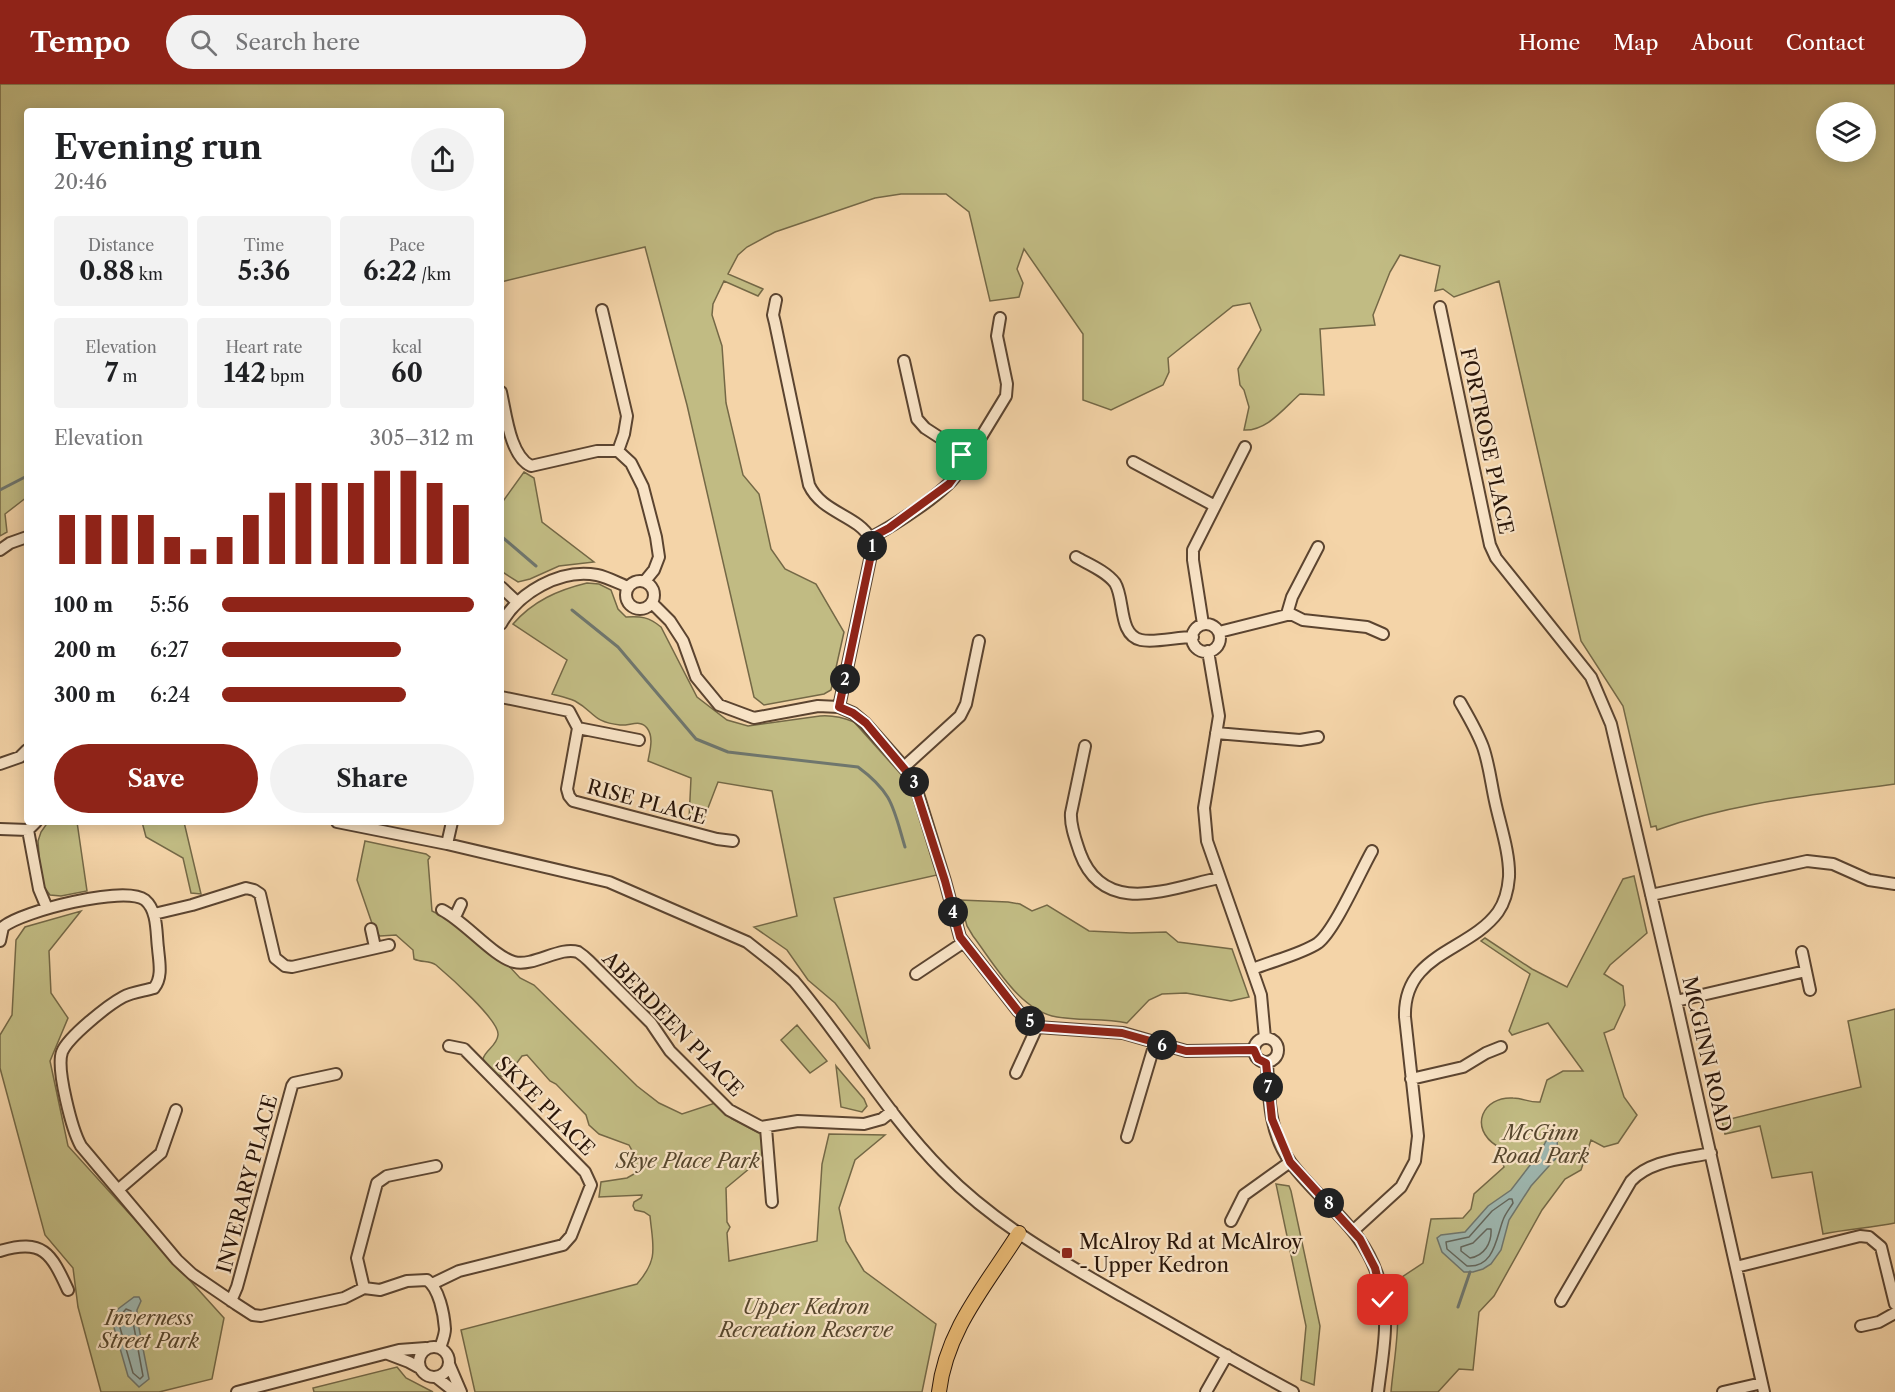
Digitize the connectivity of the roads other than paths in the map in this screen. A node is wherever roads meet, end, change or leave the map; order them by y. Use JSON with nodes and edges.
{"nodes":[{"id":1,"x":776,"y":300,"type":"dead end"},
{"id":2,"x":1440,"y":307,"type":"dead end"},
{"id":3,"x":602,"y":310,"type":"dead end"},
{"id":4,"x":1000,"y":318,"type":"dead end"},
{"id":5,"x":904,"y":361,"type":"dead end"},
{"id":6,"x":504,"y":404,"type":"edge"},
{"id":7,"x":1245,"y":447,"type":"dead end"},
{"id":8,"x":618,"y":451,"type":"junction"},
{"id":9,"x":962,"y":452,"type":"junction"},
{"id":10,"x":1133,"y":462,"type":"dead end"},
{"id":11,"x":1215,"y":506,"type":"junction"},
{"id":12,"x":24,"y":538,"type":"edge"},
{"id":13,"x":870,"y":538,"type":"junction"},
{"id":14,"x":1318,"y":547,"type":"dead end"},
{"id":15,"x":0,"y":550,"type":"edge"},
{"id":16,"x":1076,"y":557,"type":"dead end"},
{"id":17,"x":645,"y":581,"type":"junction"},
{"id":18,"x":628,"y":587,"type":"junction"},
{"id":19,"x":504,"y":590,"type":"edge"},
{"id":20,"x":517,"y":602,"type":"junction"},
{"id":21,"x":652,"y":603,"type":"junction"},
{"id":22,"x":1287,"y":614,"type":"junction"},
{"id":23,"x":504,"y":619,"type":"edge"},
{"id":24,"x":1203,"y":624,"type":"junction"},
{"id":25,"x":1219,"y":632,"type":"junction"},
{"id":26,"x":1383,"y":634,"type":"dead end"},
{"id":27,"x":1193,"y":637,"type":"junction"},
{"id":28,"x":979,"y":641,"type":"dead end"},
{"id":29,"x":1208,"y":651,"type":"junction"},
{"id":30,"x":504,"y":698,"type":"edge"},
{"id":31,"x":1460,"y":702,"type":"dead end"},
{"id":32,"x":839,"y":707,"type":"junction"},
{"id":33,"x":1611,"y":724,"type":"joint"},
{"id":34,"x":578,"y":729,"type":"junction"},
{"id":35,"x":1216,"y":733,"type":"junction"},
{"id":36,"x":1318,"y":737,"type":"dead end"},
{"id":37,"x":639,"y":741,"type":"dead end"},
{"id":38,"x":1085,"y":746,"type":"dead end"},
{"id":39,"x":24,"y":753,"type":"edge"},
{"id":40,"x":0,"y":764,"type":"edge"},
{"id":41,"x":904,"y":767,"type":"junction"},
{"id":42,"x":353,"y":825,"type":"edge"},
{"id":43,"x":451,"y":825,"type":"edge"},
{"id":44,"x":32,"y":826,"type":"edge"},
{"id":45,"x":0,"y":829,"type":"edge"},
{"id":46,"x":733,"y":841,"type":"dead end"},
{"id":47,"x":447,"y":844,"type":"junction"},
{"id":48,"x":1372,"y":850,"type":"dead end"},
{"id":49,"x":1219,"y":878,"type":"junction"},
{"id":50,"x":1895,"y":884,"type":"edge"},
{"id":51,"x":1651,"y":895,"type":"junction"},
{"id":52,"x":461,"y":904,"type":"dead end"},
{"id":53,"x":47,"y":908,"type":"junction"},
{"id":54,"x":442,"y":910,"type":"dead end"},
{"id":55,"x":154,"y":914,"type":"junction"},
{"id":56,"x":455,"y":917,"type":"junction"},
{"id":57,"x":371,"y":929,"type":"dead end"},
{"id":58,"x":0,"y":935,"type":"edge"},
{"id":59,"x":0,"y":941,"type":"edge"},
{"id":60,"x":964,"y":942,"type":"junction"},
{"id":61,"x":389,"y":945,"type":"dead end"},
{"id":62,"x":375,"y":947,"type":"junction"},
{"id":63,"x":1802,"y":952,"type":"dead end"},
{"id":64,"x":1253,"y":969,"type":"junction"},
{"id":65,"x":1806,"y":971,"type":"junction"},
{"id":66,"x":916,"y":974,"type":"dead end"},
{"id":67,"x":1810,"y":990,"type":"dead end"},
{"id":68,"x":1676,"y":1001,"type":"junction"},
{"id":69,"x":1037,"y":1027,"type":"junction"},
{"id":70,"x":1265,"y":1038,"type":"junction"},
{"id":71,"x":1155,"y":1043,"type":"junction"},
{"id":72,"x":449,"y":1046,"type":"dead end"},
{"id":73,"x":1501,"y":1047,"type":"dead end"},
{"id":74,"x":1254,"y":1050,"type":"junction"},
{"id":75,"x":1266,"y":1063,"type":"junction"},
{"id":76,"x":1016,"y":1073,"type":"dead end"},
{"id":77,"x":336,"y":1074,"type":"dead end"},
{"id":78,"x":1411,"y":1079,"type":"junction"},
{"id":79,"x":176,"y":1110,"type":"dead end"},
{"id":80,"x":892,"y":1111,"type":"junction"},
{"id":81,"x":766,"y":1128,"type":"junction"},
{"id":82,"x":1126,"y":1137,"type":"dead end"},
{"id":83,"x":1711,"y":1153,"type":"junction"},
{"id":84,"x":1290,"y":1162,"type":"junction"},
{"id":85,"x":436,"y":1166,"type":"dead end"},
{"id":86,"x":119,"y":1189,"type":"junction"},
{"id":87,"x":771,"y":1202,"type":"dead end"},
{"id":88,"x":1231,"y":1221,"type":"dead end"},
{"id":89,"x":1354,"y":1230,"type":"junction"},
{"id":90,"x":1019,"y":1233,"type":"junction"},
{"id":91,"x":0,"y":1251,"type":"edge"},
{"id":92,"x":1736,"y":1267,"type":"junction"},
{"id":93,"x":432,"y":1284,"type":"junction"},
{"id":94,"x":364,"y":1288,"type":"junction"},
{"id":95,"x":68,"y":1290,"type":"dead end"},
{"id":96,"x":231,"y":1301,"type":"junction"},
{"id":97,"x":1561,"y":1301,"type":"dead end"},
{"id":98,"x":1895,"y":1304,"type":"edge"},
{"id":99,"x":1895,"y":1313,"type":"edge"},
{"id":100,"x":1861,"y":1326,"type":"dead end"},
{"id":101,"x":426,"y":1348,"type":"junction"},
{"id":102,"x":440,"y":1348,"type":"junction"},
{"id":103,"x":388,"y":1354,"type":"junction"},
{"id":104,"x":1227,"y":1355,"type":"junction"},
{"id":105,"x":449,"y":1364,"type":"junction"},
{"id":106,"x":420,"y":1368,"type":"junction"},
{"id":107,"x":436,"y":1377,"type":"junction"},
{"id":108,"x":1763,"y":1387,"type":"edge"},
{"id":109,"x":237,"y":1392,"type":"edge"},
{"id":110,"x":455,"y":1392,"type":"edge"},
{"id":111,"x":461,"y":1392,"type":"edge"},
{"id":112,"x":939,"y":1392,"type":"edge"},
{"id":113,"x":1206,"y":1392,"type":"edge"},
{"id":114,"x":1293,"y":1392,"type":"edge"},
{"id":115,"x":1378,"y":1392,"type":"edge"},
{"id":116,"x":1723,"y":1392,"type":"edge"}],
"edges":[{"from":1,"to":13,"type":"street"},
{"from":2,"to":33,"type":"street","name":"FORTROSE PLACE"},
{"from":3,"to":8,"type":"street"},
{"from":4,"to":9,"type":"street"},
{"from":5,"to":9,"type":"street"},
{"from":6,"to":8,"type":"street"},
{"from":7,"to":11,"type":"street"},
{"from":8,"to":17,"type":"street"},
{"from":9,"to":13,"type":"street"},
{"from":10,"to":11,"type":"street"},
{"from":11,"to":24,"type":"street"},
{"from":12,"to":15,"type":"street"},
{"from":13,"to":32,"type":"street"},
{"from":14,"to":22,"type":"street"},
{"from":16,"to":27,"type":"street"},
{"from":17,"to":18,"type":"street"},
{"from":17,"to":21,"type":"street"},
{"from":18,"to":20,"type":"street"},
{"from":18,"to":21,"type":"street"},
{"from":19,"to":20,"type":"street"},
{"from":20,"to":23,"type":"street"},
{"from":21,"to":32,"type":"street"},
{"from":22,"to":25,"type":"street"},
{"from":22,"to":26,"type":"street"},
{"from":24,"to":25,"type":"street"},
{"from":24,"to":27,"type":"street"},
{"from":25,"to":29,"type":"street"},
{"from":27,"to":29,"type":"street"},
{"from":28,"to":41,"type":"street"},
{"from":29,"to":35,"type":"street"},
{"from":30,"to":34,"type":"street"},
{"from":31,"to":78,"type":"street"},
{"from":32,"to":41,"type":"street"},
{"from":33,"to":51,"type":"street","name":"MCGINN ROAD"},
{"from":34,"to":37,"type":"street"},
{"from":34,"to":46,"type":"street","name":"RISE PLACE"},
{"from":35,"to":36,"type":"street"},
{"from":35,"to":49,"type":"street"},
{"from":38,"to":49,"type":"street"},
{"from":39,"to":40,"type":"street"},
{"from":41,"to":60,"type":"street"},
{"from":42,"to":47,"type":"street"},
{"from":43,"to":47,"type":"street"},
{"from":44,"to":45,"type":"street"},
{"from":44,"to":53,"type":"street"},
{"from":47,"to":80,"type":"street"},
{"from":48,"to":64,"type":"street"},
{"from":49,"to":64,"type":"street"},
{"from":50,"to":51,"type":"street"},
{"from":51,"to":68,"type":"street","name":"MCGINN ROAD"},
{"from":52,"to":56,"type":"street"},
{"from":53,"to":55,"type":"street"},
{"from":53,"to":58,"type":"street"},
{"from":54,"to":56,"type":"street","name":"ABERDEEN PLACE"},
{"from":55,"to":62,"type":"street"},
{"from":55,"to":86,"type":"street"},
{"from":56,"to":81,"type":"street","name":"ABERDEEN PLACE"},
{"from":57,"to":62,"type":"street"},
{"from":58,"to":59,"type":"street"},
{"from":60,"to":66,"type":"street"},
{"from":60,"to":69,"type":"street"},
{"from":61,"to":62,"type":"street"},
{"from":63,"to":65,"type":"street"},
{"from":64,"to":70,"type":"street"},
{"from":65,"to":67,"type":"street"},
{"from":65,"to":68,"type":"street"},
{"from":68,"to":83,"type":"street","name":"MCGINN ROAD"},
{"from":69,"to":71,"type":"street"},
{"from":69,"to":76,"type":"street"},
{"from":70,"to":74,"type":"street"},
{"from":70,"to":75,"type":"street"},
{"from":71,"to":74,"type":"street"},
{"from":71,"to":82,"type":"street"},
{"from":72,"to":93,"type":"street","name":"SKYE PLACE"},
{"from":73,"to":78,"type":"street"},
{"from":74,"to":75,"type":"street"},
{"from":75,"to":84,"type":"street"},
{"from":77,"to":96,"type":"street","name":"INVERARY PLACE"},
{"from":78,"to":89,"type":"street"},
{"from":79,"to":86,"type":"street"},
{"from":80,"to":81,"type":"street"},
{"from":80,"to":90,"type":"street"},
{"from":81,"to":87,"type":"street"},
{"from":83,"to":92,"type":"street","name":"MCGINN ROAD"},
{"from":83,"to":97,"type":"street"},
{"from":84,"to":88,"type":"street"},
{"from":84,"to":89,"type":"street"},
{"from":85,"to":94,"type":"street"},
{"from":86,"to":96,"type":"street"},
{"from":89,"to":115,"type":"street"},
{"from":90,"to":104,"type":"street"},
{"from":90,"to":112,"type":"main road"},
{"from":91,"to":95,"type":"street"},
{"from":92,"to":98,"type":"street"},
{"from":92,"to":108,"type":"street","name":"MCGINN ROAD"},
{"from":93,"to":94,"type":"street"},
{"from":93,"to":102,"type":"street"},
{"from":94,"to":96,"type":"street"},
{"from":99,"to":100,"type":"street"},
{"from":101,"to":102,"type":"street"},
{"from":101,"to":103,"type":"street"},
{"from":101,"to":106,"type":"street"},
{"from":102,"to":105,"type":"street"},
{"from":103,"to":106,"type":"street"},
{"from":103,"to":109,"type":"street"},
{"from":104,"to":113,"type":"street"},
{"from":104,"to":114,"type":"street"},
{"from":105,"to":107,"type":"street"},
{"from":105,"to":111,"type":"street"},
{"from":106,"to":107,"type":"street"},
{"from":107,"to":110,"type":"street"},
{"from":108,"to":116,"type":"street"}]}
